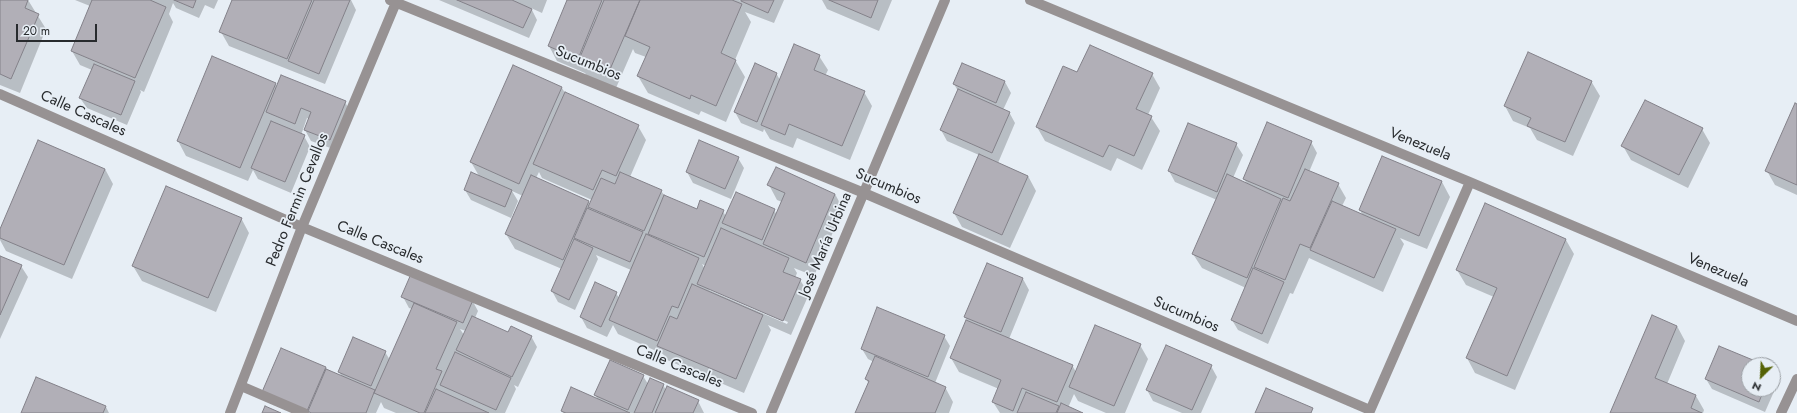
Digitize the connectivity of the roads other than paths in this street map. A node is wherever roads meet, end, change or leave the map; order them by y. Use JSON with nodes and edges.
{"nodes":[{"id":1,"x":945,"y":0,"type":"edge"},
{"id":2,"x":1030,"y":0,"type":"edge"},
{"id":3,"x":394,"y":1,"type":"edge"},
{"id":4,"x":0,"y":94,"type":"edge"},
{"id":5,"x":1470,"y":182,"type":"junction"},
{"id":6,"x":864,"y":192,"type":"junction"},
{"id":7,"x":302,"y":228,"type":"junction"},
{"id":8,"x":1797,"y":321,"type":"edge"},
{"id":9,"x":1797,"y":379,"type":"edge"},
{"id":10,"x":241,"y":386,"type":"junction"},
{"id":11,"x":1370,"y":412,"type":"edge"},
{"id":12,"x":230,"y":413,"type":"edge"},
{"id":13,"x":304,"y":413,"type":"edge"},
{"id":14,"x":752,"y":413,"type":"edge"},
{"id":15,"x":771,"y":413,"type":"edge"},
{"id":16,"x":1781,"y":413,"type":"edge"}],
"edges":[{"from":1,"to":6,"type":"street","name":"José María Urbina"},
{"from":2,"to":5,"type":"street","name":"Venezuela"},
{"from":3,"to":6,"type":"street","name":"Sucumbios"},
{"from":3,"to":7,"type":"street","name":"Pedro Fermin Cevallos"},
{"from":4,"to":7,"type":"street","name":"Calle Cascales"},
{"from":5,"to":8,"type":"street","name":"Venezuela"},
{"from":5,"to":11,"type":"street"},
{"from":6,"to":11,"type":"street","name":"Sucumbios"},
{"from":6,"to":15,"type":"street","name":"José María Urbina"},
{"from":7,"to":10,"type":"street","name":"Pedro Fermin Cevallos"},
{"from":7,"to":14,"type":"street","name":"Calle Cascales"},
{"from":9,"to":16,"type":"street"},
{"from":10,"to":12,"type":"street","name":"Pedro Fermin Cevallos"},
{"from":10,"to":13,"type":"street"}]}
